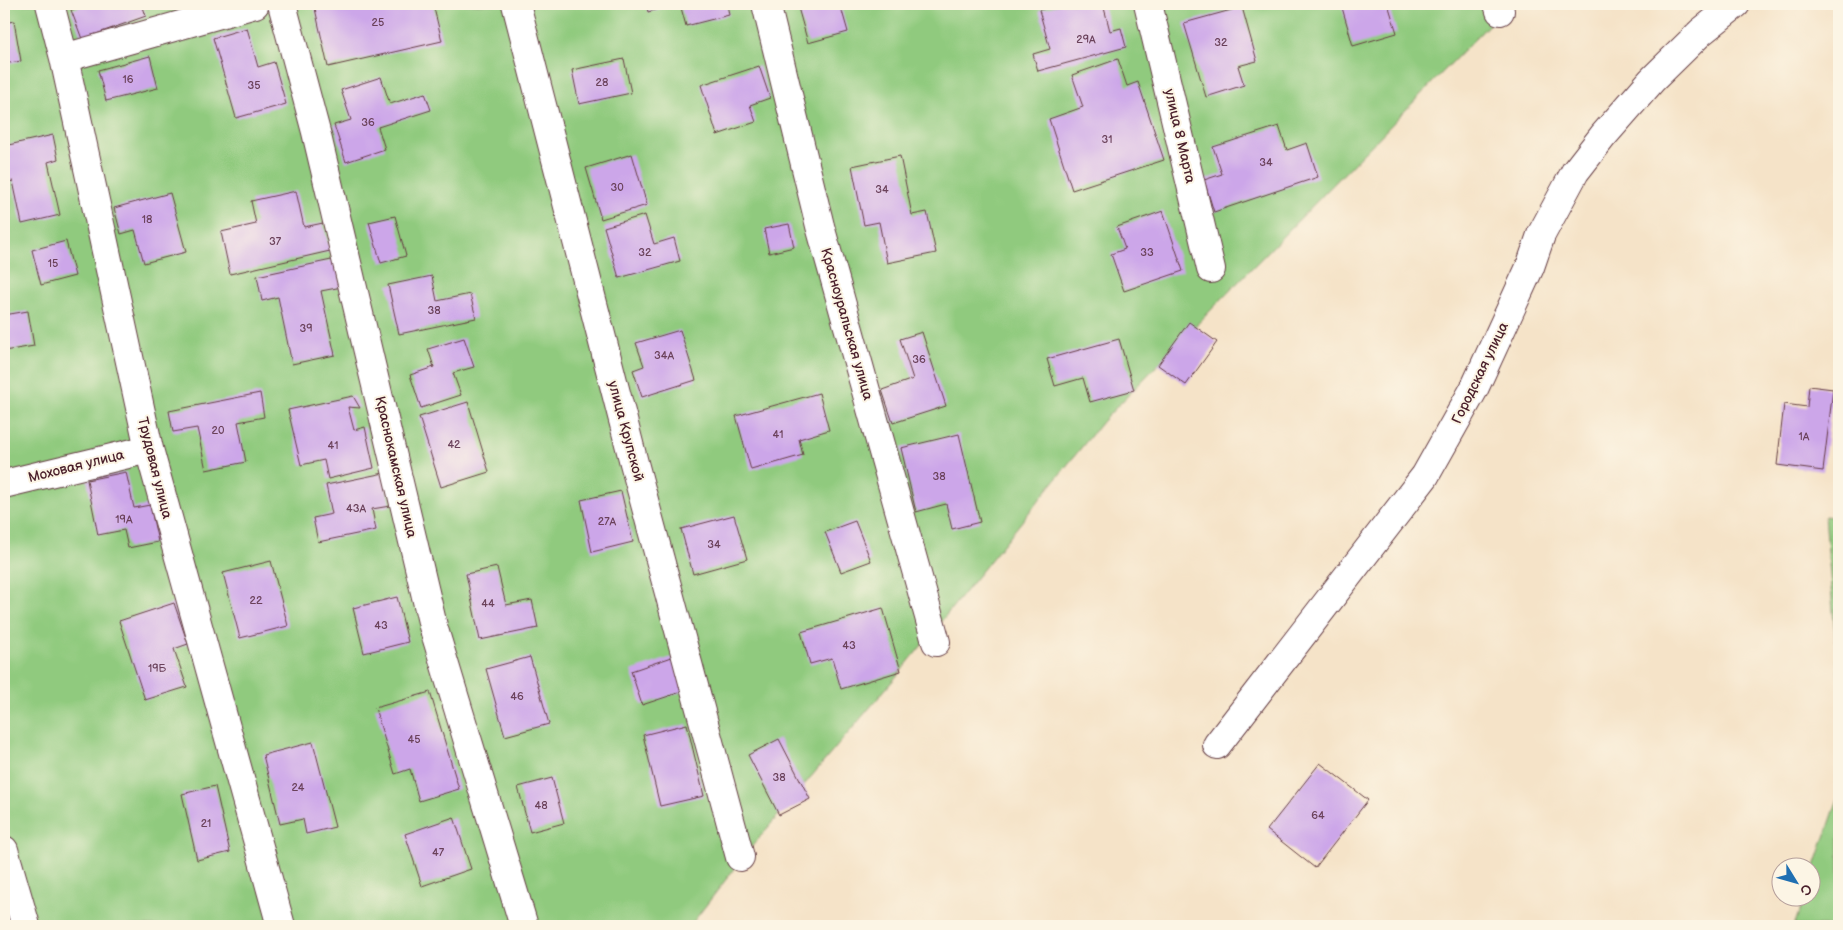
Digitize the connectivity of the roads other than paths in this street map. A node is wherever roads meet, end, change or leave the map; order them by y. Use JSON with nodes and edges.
{"nodes":[{"id":1,"x":50,"y":4,"type":"edge"},
{"id":2,"x":255,"y":4,"type":"edge"},
{"id":3,"x":282,"y":4,"type":"edge"},
{"id":4,"x":516,"y":4,"type":"edge"},
{"id":5,"x":766,"y":4,"type":"edge"},
{"id":6,"x":1148,"y":4,"type":"edge"},
{"id":7,"x":1736,"y":4,"type":"edge"},
{"id":8,"x":64,"y":58,"type":"junction"},
{"id":9,"x":1212,"y":269,"type":"dead end"},
{"id":10,"x":149,"y":449,"type":"junction"},
{"id":11,"x":4,"y":484,"type":"edge"},
{"id":12,"x":936,"y":642,"type":"dead end"},
{"id":13,"x":1218,"y":745,"type":"dead end"},
{"id":14,"x":4,"y":850,"type":"edge"},
{"id":15,"x":740,"y":857,"type":"dead end"},
{"id":16,"x":26,"y":926,"type":"edge"},
{"id":17,"x":281,"y":926,"type":"edge"},
{"id":18,"x":524,"y":926,"type":"edge"}],
"edges":[{"from":1,"to":8,"type":"street","name":"Трудовая улица"},
{"from":2,"to":8,"type":"street"},
{"from":3,"to":18,"type":"street","name":"Краснокамская улица"},
{"from":4,"to":15,"type":"street","name":"улица Крупской"},
{"from":5,"to":12,"type":"street","name":"Красноуральская улица"},
{"from":6,"to":9,"type":"street","name":"улица 8 Марта"},
{"from":7,"to":13,"type":"street","name":"Городская улица"},
{"from":8,"to":10,"type":"street","name":"Трудовая улица"},
{"from":10,"to":11,"type":"street","name":"Моховая улица"},
{"from":10,"to":17,"type":"street","name":"Трудовая улица"},
{"from":14,"to":16,"type":"street"}]}
